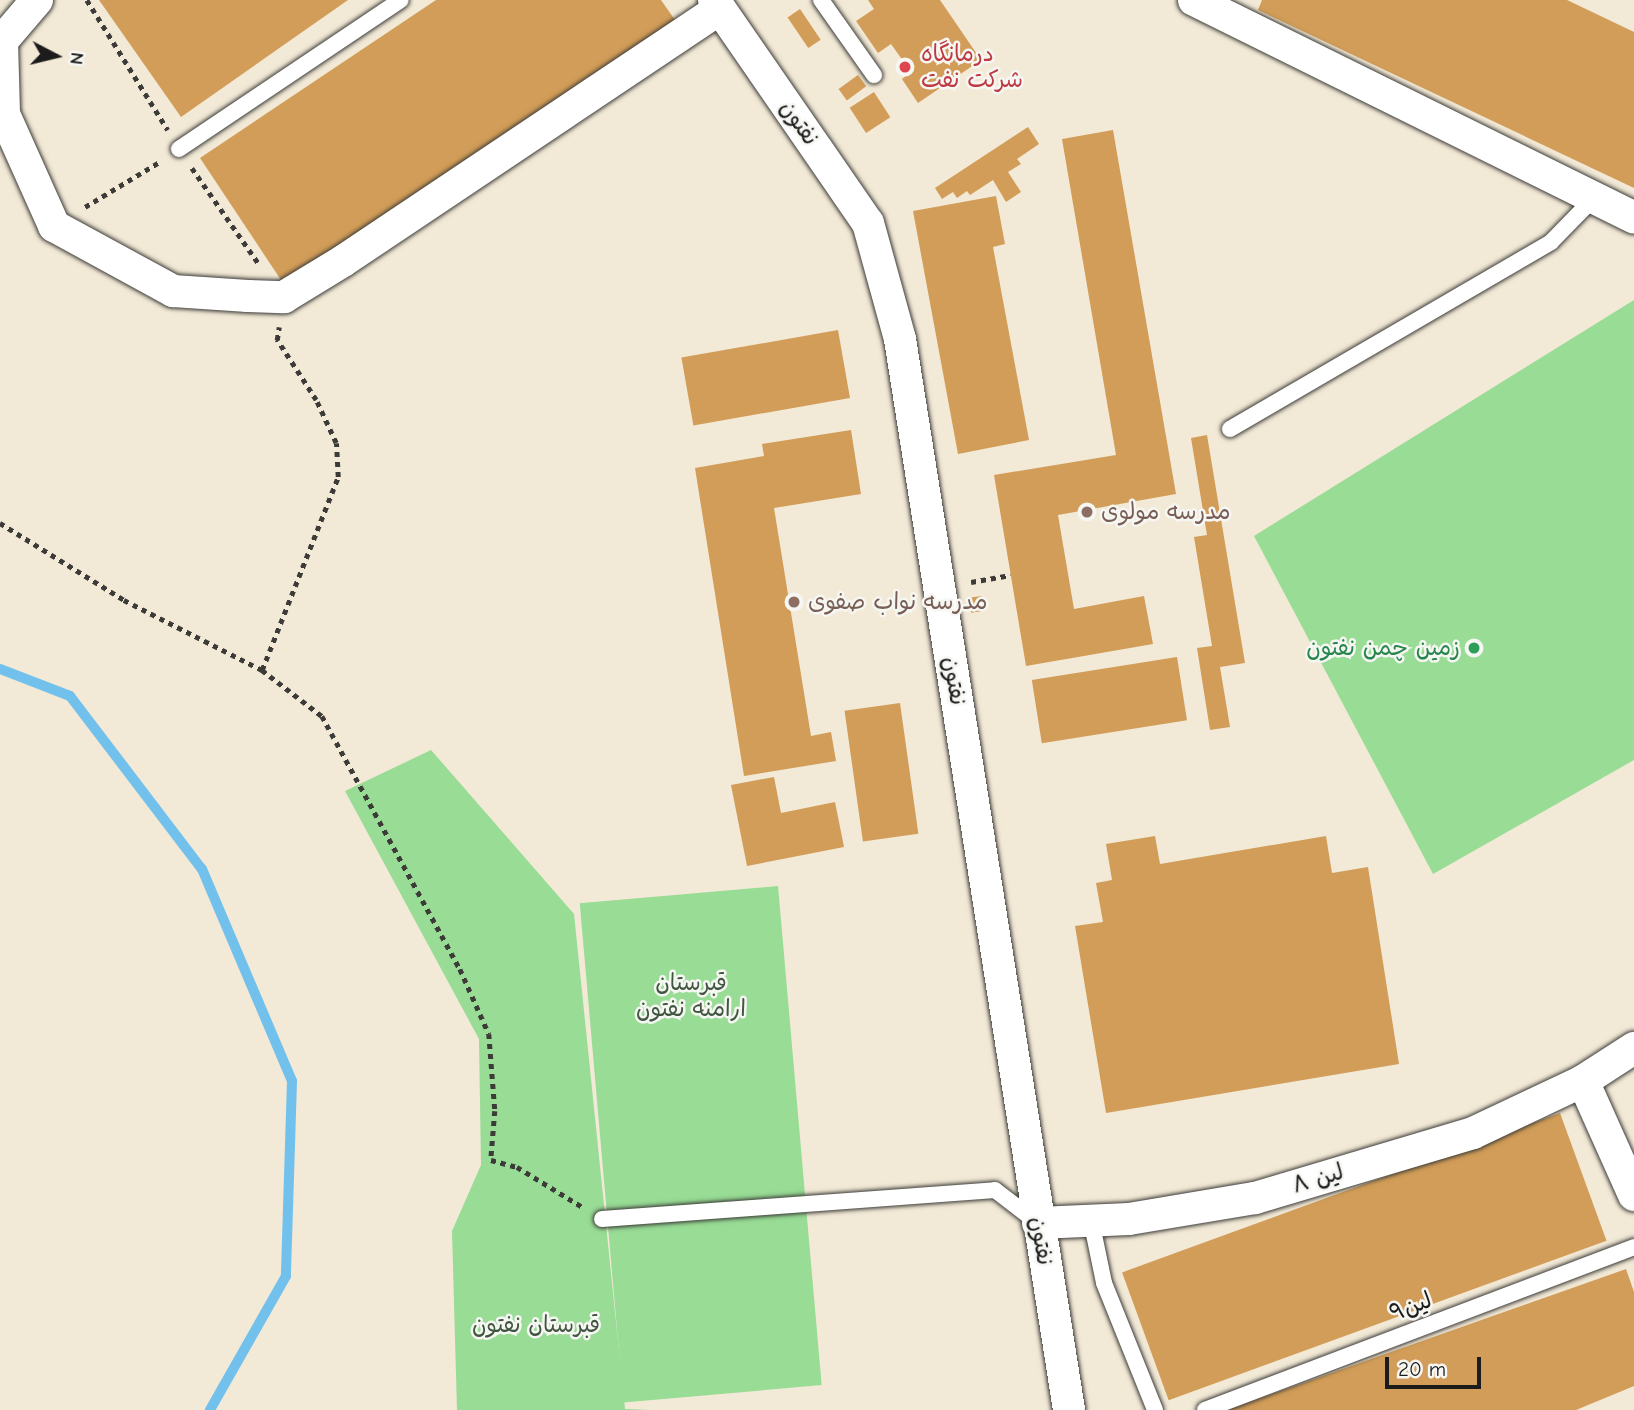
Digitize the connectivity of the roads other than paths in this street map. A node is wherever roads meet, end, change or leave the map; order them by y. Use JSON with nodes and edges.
{"nodes":[{"id":1,"x":37,"y":0,"type":"edge"},
{"id":2,"x":401,"y":0,"type":"edge"},
{"id":3,"x":821,"y":0,"type":"edge"},
{"id":4,"x":1194,"y":0,"type":"edge"},
{"id":5,"x":717,"y":4,"type":"edge"},
{"id":6,"x":1,"y":41,"type":"edge"},
{"id":7,"x":874,"y":75,"type":"dead end"},
{"id":8,"x":179,"y":149,"type":"road end"},
{"id":9,"x":1594,"y":198,"type":"junction"},
{"id":10,"x":1634,"y":217,"type":"edge"},
{"id":11,"x":1230,"y":429,"type":"dead end"},
{"id":12,"x":1634,"y":1048,"type":"edge"},
{"id":13,"x":1583,"y":1082,"type":"junction"},
{"id":14,"x":1634,"y":1195,"type":"edge"},
{"id":15,"x":602,"y":1219,"type":"road end"},
{"id":16,"x":1091,"y":1220,"type":"junction"},
{"id":17,"x":1038,"y":1223,"type":"junction"},
{"id":18,"x":1634,"y":1247,"type":"edge"},
{"id":19,"x":1069,"y":1410,"type":"edge"},
{"id":20,"x":1155,"y":1410,"type":"edge"},
{"id":21,"x":1205,"y":1410,"type":"edge"}],
"edges":[{"from":1,"to":6,"type":"street"},
{"from":2,"to":8,"type":"lane"},
{"from":3,"to":7,"type":"lane"},
{"from":4,"to":9,"type":"street"},
{"from":5,"to":6,"type":"street"},
{"from":5,"to":17,"type":"street","name":"نفتون"},
{"from":9,"to":10,"type":"street"},
{"from":9,"to":11,"type":"lane"},
{"from":12,"to":13,"type":"street","name":"لین ۸"},
{"from":13,"to":14,"type":"street"},
{"from":13,"to":16,"type":"street","name":"لین ۸"},
{"from":15,"to":17,"type":"lane"},
{"from":16,"to":17,"type":"street","name":"لین ۸"},
{"from":16,"to":20,"type":"lane"},
{"from":17,"to":19,"type":"street","name":"نفتون"},
{"from":18,"to":21,"type":"lane","name":"لین۹"}]}
